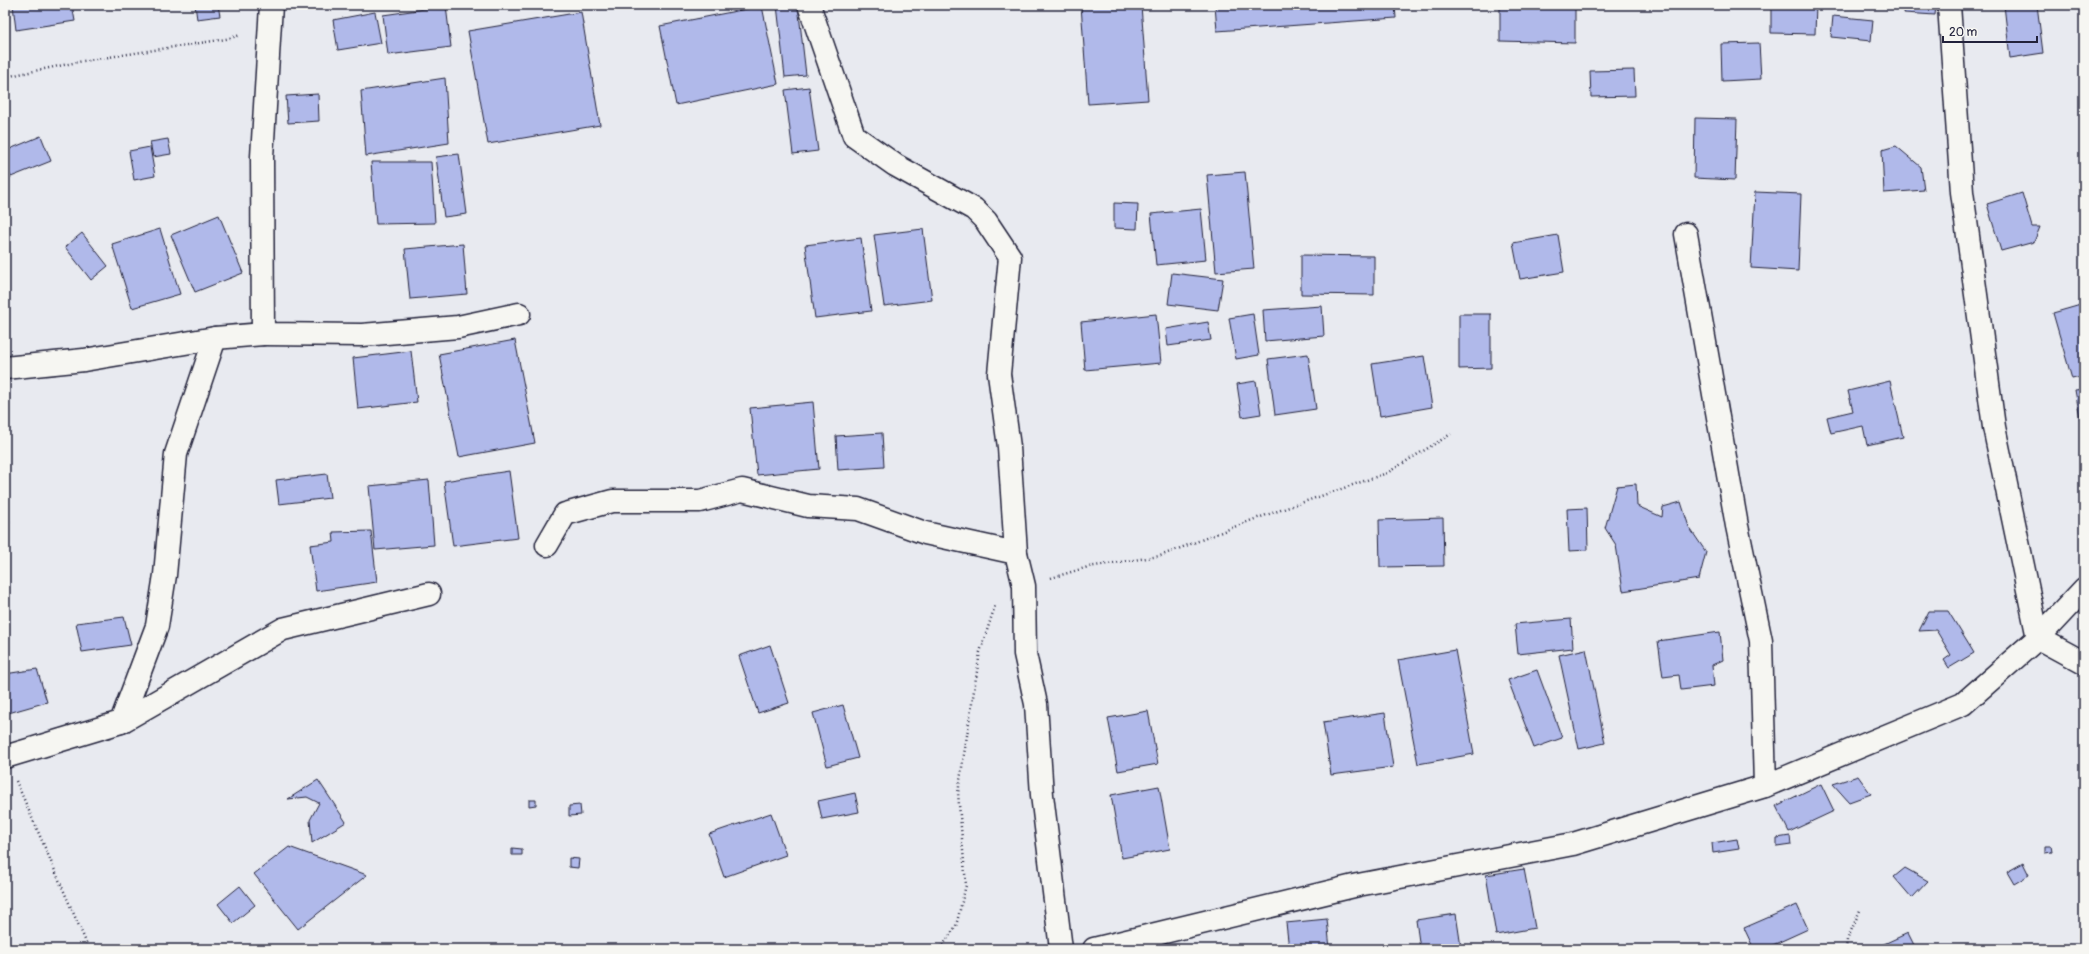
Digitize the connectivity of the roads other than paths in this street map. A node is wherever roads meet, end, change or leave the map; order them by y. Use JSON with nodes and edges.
{"nodes":[{"id":1,"x":271,"y":5,"type":"edge"},
{"id":2,"x":809,"y":5,"type":"edge"},
{"id":3,"x":1949,"y":5,"type":"edge"},
{"id":4,"x":1686,"y":234,"type":"dead end"},
{"id":5,"x":519,"y":314,"type":"dead end"},
{"id":6,"x":263,"y":334,"type":"junction"},
{"id":7,"x":215,"y":338,"type":"junction"},
{"id":8,"x":5,"y":368,"type":"edge"},
{"id":9,"x":548,"y":545,"type":"dead end"},
{"id":10,"x":1016,"y":553,"type":"junction"},
{"id":11,"x":2084,"y":589,"type":"edge"},
{"id":12,"x":429,"y":594,"type":"dead end"},
{"id":13,"x":2038,"y":638,"type":"junction"},
{"id":14,"x":2084,"y":663,"type":"edge"},
{"id":15,"x":121,"y":722,"type":"junction"},
{"id":16,"x":5,"y":757,"type":"edge"},
{"id":17,"x":1766,"y":786,"type":"junction"},
{"id":18,"x":1061,"y":949,"type":"edge"},
{"id":19,"x":1094,"y":949,"type":"edge"}],
"edges":[{"from":1,"to":6,"type":"street"},
{"from":2,"to":10,"type":"street"},
{"from":3,"to":13,"type":"street"},
{"from":4,"to":17,"type":"street"},
{"from":5,"to":6,"type":"street"},
{"from":6,"to":7,"type":"street"},
{"from":7,"to":8,"type":"street"},
{"from":7,"to":15,"type":"street"},
{"from":9,"to":10,"type":"street"},
{"from":10,"to":18,"type":"street"},
{"from":11,"to":13,"type":"street"},
{"from":12,"to":15,"type":"street"},
{"from":13,"to":14,"type":"street"},
{"from":13,"to":17,"type":"street"},
{"from":15,"to":16,"type":"street"},
{"from":17,"to":19,"type":"street"}]}
